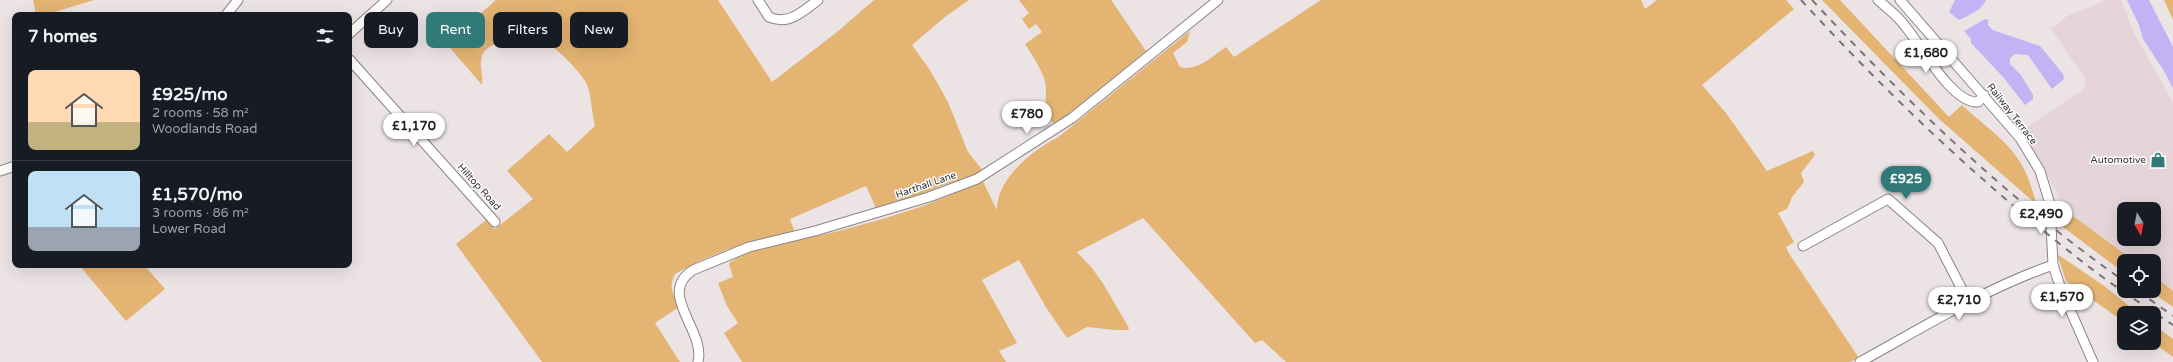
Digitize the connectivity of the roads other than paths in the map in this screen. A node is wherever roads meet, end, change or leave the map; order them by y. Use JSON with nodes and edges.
{"nodes":[{"id":1,"x":238,"y":0,"type":"edge"},
{"id":2,"x":387,"y":0,"type":"edge"},
{"id":3,"x":758,"y":0,"type":"edge"},
{"id":4,"x":818,"y":0,"type":"edge"},
{"id":5,"x":1218,"y":0,"type":"edge"},
{"id":6,"x":1878,"y":0,"type":"edge"},
{"id":7,"x":1900,"y":0,"type":"edge"},
{"id":8,"x":228,"y":12,"type":"edge"},
{"id":9,"x":352,"y":31,"type":"edge"},
{"id":10,"x":352,"y":62,"type":"edge"},
{"id":11,"x":1984,"y":95,"type":"junction"},
{"id":12,"x":12,"y":167,"type":"edge"},
{"id":13,"x":0,"y":170,"type":"edge"},
{"id":14,"x":495,"y":222,"type":"dead end"},
{"id":15,"x":1803,"y":246,"type":"dead end"},
{"id":16,"x":2054,"y":265,"type":"junction"},
{"id":17,"x":1969,"y":303,"type":"junction"},
{"id":18,"x":698,"y":362,"type":"edge"},
{"id":19,"x":1860,"y":362,"type":"edge"},
{"id":20,"x":2093,"y":362,"type":"edge"}],
"edges":[{"from":1,"to":8,"type":"street"},
{"from":2,"to":9,"type":"street"},
{"from":3,"to":4,"type":"street"},
{"from":5,"to":18,"type":"street","name":"Harthall Lane"},
{"from":6,"to":11,"type":"street"},
{"from":7,"to":11,"type":"street","name":"Railway Terrace"},
{"from":10,"to":14,"type":"street","name":"Hilltop Road"},
{"from":11,"to":16,"type":"street","name":"Railway Terrace"},
{"from":12,"to":13,"type":"street"},
{"from":15,"to":17,"type":"street"},
{"from":16,"to":17,"type":"street"},
{"from":16,"to":20,"type":"street","name":"Railway Terrace"},
{"from":17,"to":19,"type":"street"}]}
